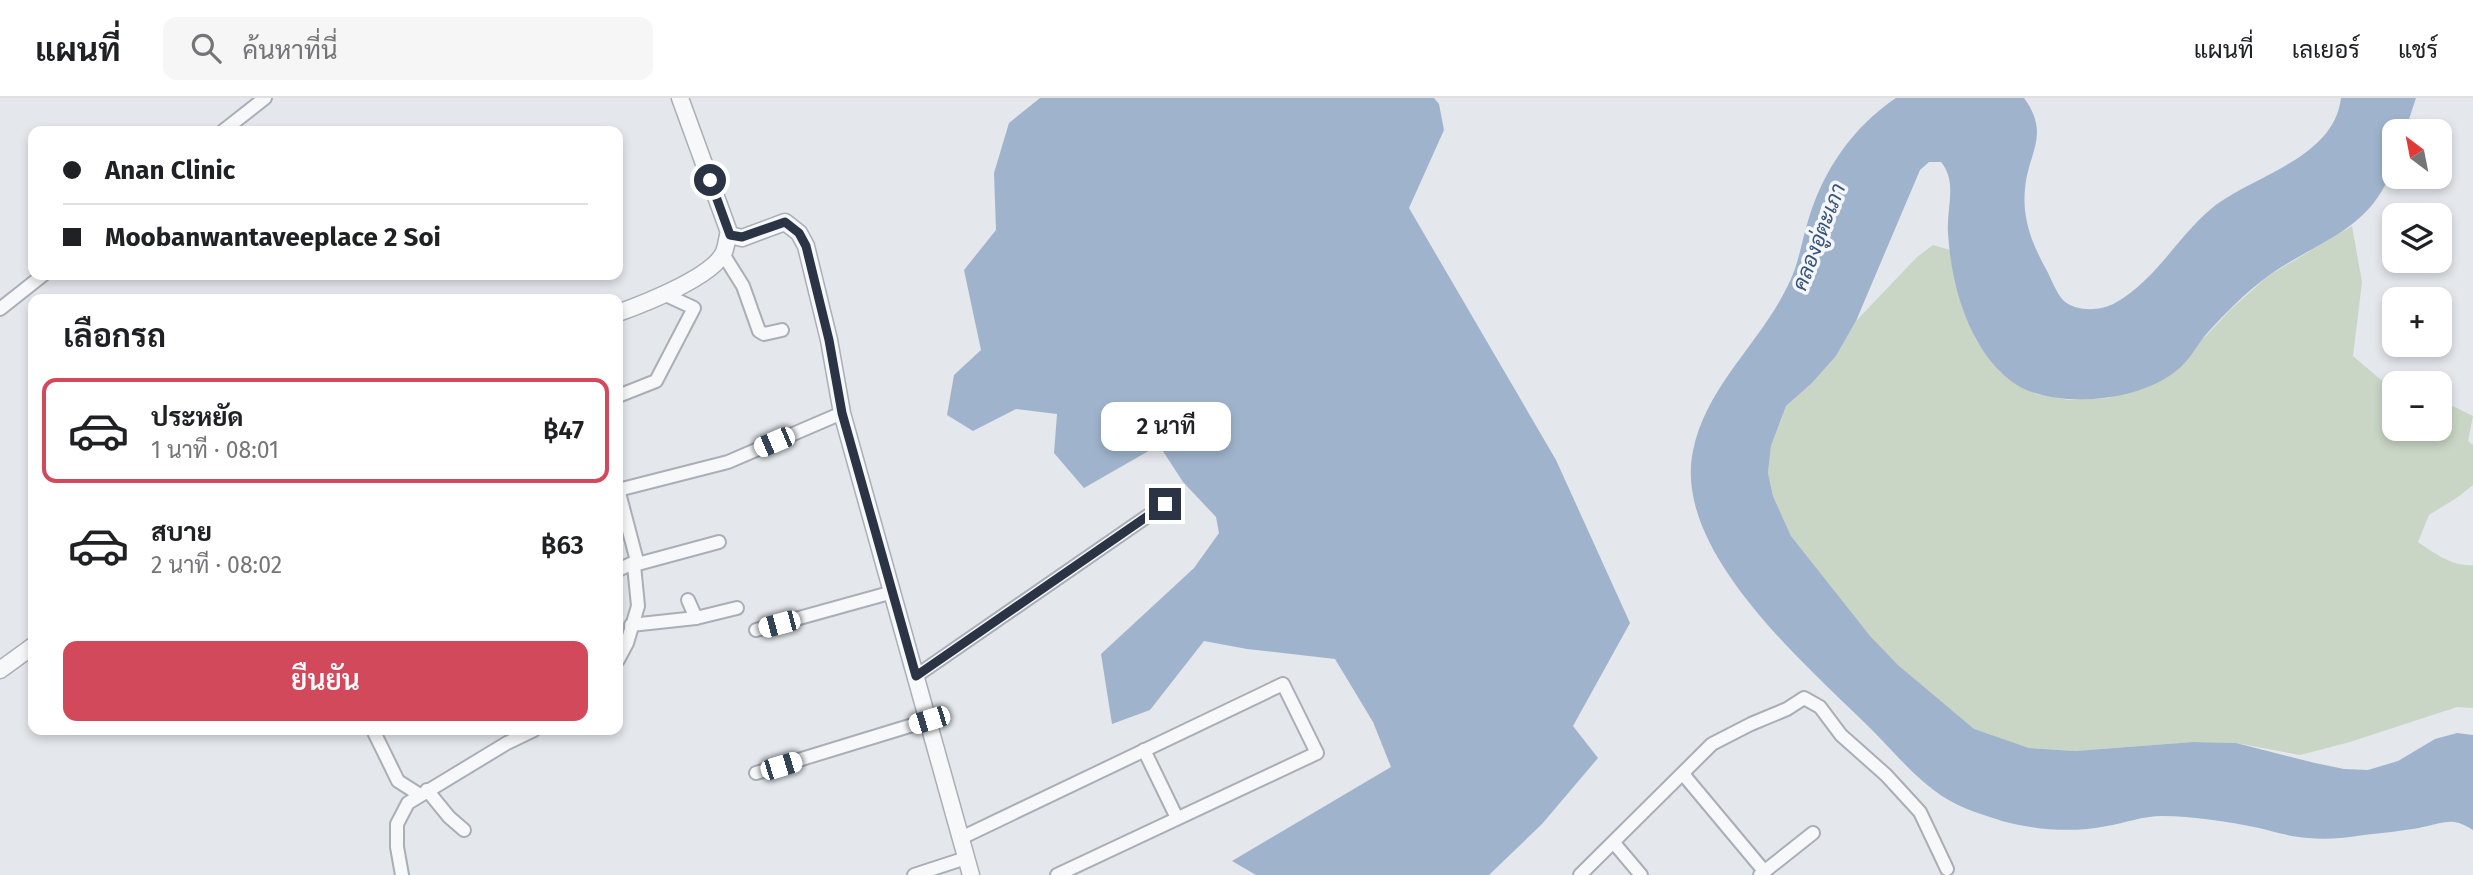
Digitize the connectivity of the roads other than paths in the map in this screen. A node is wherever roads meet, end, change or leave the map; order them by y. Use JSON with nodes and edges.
{"nodes":[{"id":1,"x":265,"y":98,"type":"edge"},
{"id":2,"x":680,"y":98,"type":"edge"},
{"id":3,"x":229,"y":126,"type":"edge"},
{"id":4,"x":728,"y":235,"type":"dead end"},
{"id":5,"x":723,"y":254,"type":"junction"},
{"id":6,"x":37,"y":280,"type":"edge"},
{"id":7,"x":666,"y":295,"type":"junction"},
{"id":8,"x":0,"y":309,"type":"edge"},
{"id":9,"x":623,"y":311,"type":"edge"},
{"id":10,"x":782,"y":330,"type":"dead end"},
{"id":11,"x":623,"y":394,"type":"edge"},
{"id":12,"x":842,"y":413,"type":"junction"},
{"id":13,"x":623,"y":488,"type":"edge"},
{"id":14,"x":1165,"y":504,"type":"dead end"},
{"id":15,"x":623,"y":510,"type":"edge"},
{"id":16,"x":719,"y":542,"type":"dead end"},
{"id":17,"x":636,"y":563,"type":"junction"},
{"id":18,"x":623,"y":568,"type":"edge"},
{"id":19,"x":893,"y":593,"type":"junction"},
{"id":20,"x":688,"y":600,"type":"dead end"},
{"id":21,"x":737,"y":608,"type":"dead end"},
{"id":22,"x":696,"y":618,"type":"junction"},
{"id":23,"x":631,"y":625,"type":"junction"},
{"id":24,"x":756,"y":630,"type":"dead end"},
{"id":25,"x":28,"y":650,"type":"edge"},
{"id":26,"x":623,"y":651,"type":"edge"},
{"id":27,"x":0,"y":670,"type":"edge"},
{"id":28,"x":916,"y":676,"type":"junction"},
{"id":29,"x":929,"y":720,"type":"junction"},
{"id":30,"x":375,"y":735,"type":"edge"},
{"id":31,"x":525,"y":735,"type":"edge"},
{"id":32,"x":1144,"y":750,"type":"junction"},
{"id":33,"x":756,"y":773,"type":"dead end"},
{"id":34,"x":1683,"y":774,"type":"junction"},
{"id":35,"x":423,"y":793,"type":"junction"},
{"id":36,"x":1177,"y":818,"type":"junction"},
{"id":37,"x":464,"y":830,"type":"dead end"},
{"id":38,"x":1813,"y":833,"type":"dead end"},
{"id":39,"x":961,"y":838,"type":"junction"},
{"id":40,"x":1614,"y":843,"type":"junction"},
{"id":41,"x":966,"y":858,"type":"junction"},
{"id":42,"x":1947,"y":869,"type":"dead end"},
{"id":43,"x":1762,"y":873,"type":"edge"},
{"id":44,"x":402,"y":875,"type":"edge"},
{"id":45,"x":914,"y":875,"type":"edge"},
{"id":46,"x":971,"y":875,"type":"edge"},
{"id":47,"x":1057,"y":875,"type":"edge"},
{"id":48,"x":1580,"y":875,"type":"edge"},
{"id":49,"x":1641,"y":875,"type":"edge"}],
"edges":[{"from":1,"to":3,"type":"street"},
{"from":2,"to":12,"type":"street"},
{"from":4,"to":5,"type":"street"},
{"from":5,"to":7,"type":"street"},
{"from":5,"to":10,"type":"street"},
{"from":6,"to":8,"type":"street"},
{"from":7,"to":9,"type":"street"},
{"from":7,"to":11,"type":"street"},
{"from":12,"to":13,"type":"street"},
{"from":12,"to":19,"type":"street"},
{"from":14,"to":28,"type":"street"},
{"from":15,"to":17,"type":"street"},
{"from":16,"to":17,"type":"street"},
{"from":17,"to":18,"type":"street"},
{"from":17,"to":23,"type":"street"},
{"from":19,"to":24,"type":"street"},
{"from":19,"to":28,"type":"street"},
{"from":20,"to":22,"type":"street"},
{"from":21,"to":22,"type":"street"},
{"from":22,"to":23,"type":"street"},
{"from":23,"to":26,"type":"street"},
{"from":25,"to":27,"type":"street"},
{"from":28,"to":29,"type":"street"},
{"from":29,"to":33,"type":"street"},
{"from":29,"to":39,"type":"street"},
{"from":30,"to":35,"type":"street"},
{"from":31,"to":35,"type":"street"},
{"from":32,"to":36,"type":"street"},
{"from":32,"to":36,"type":"street"},
{"from":32,"to":39,"type":"street"},
{"from":34,"to":40,"type":"street"},
{"from":34,"to":42,"type":"street"},
{"from":34,"to":43,"type":"street"},
{"from":35,"to":37,"type":"street"},
{"from":35,"to":44,"type":"street"},
{"from":36,"to":47,"type":"street"},
{"from":38,"to":43,"type":"street"},
{"from":39,"to":41,"type":"street"},
{"from":40,"to":48,"type":"street"},
{"from":40,"to":49,"type":"street"},
{"from":41,"to":45,"type":"street"},
{"from":41,"to":46,"type":"street"}]}
